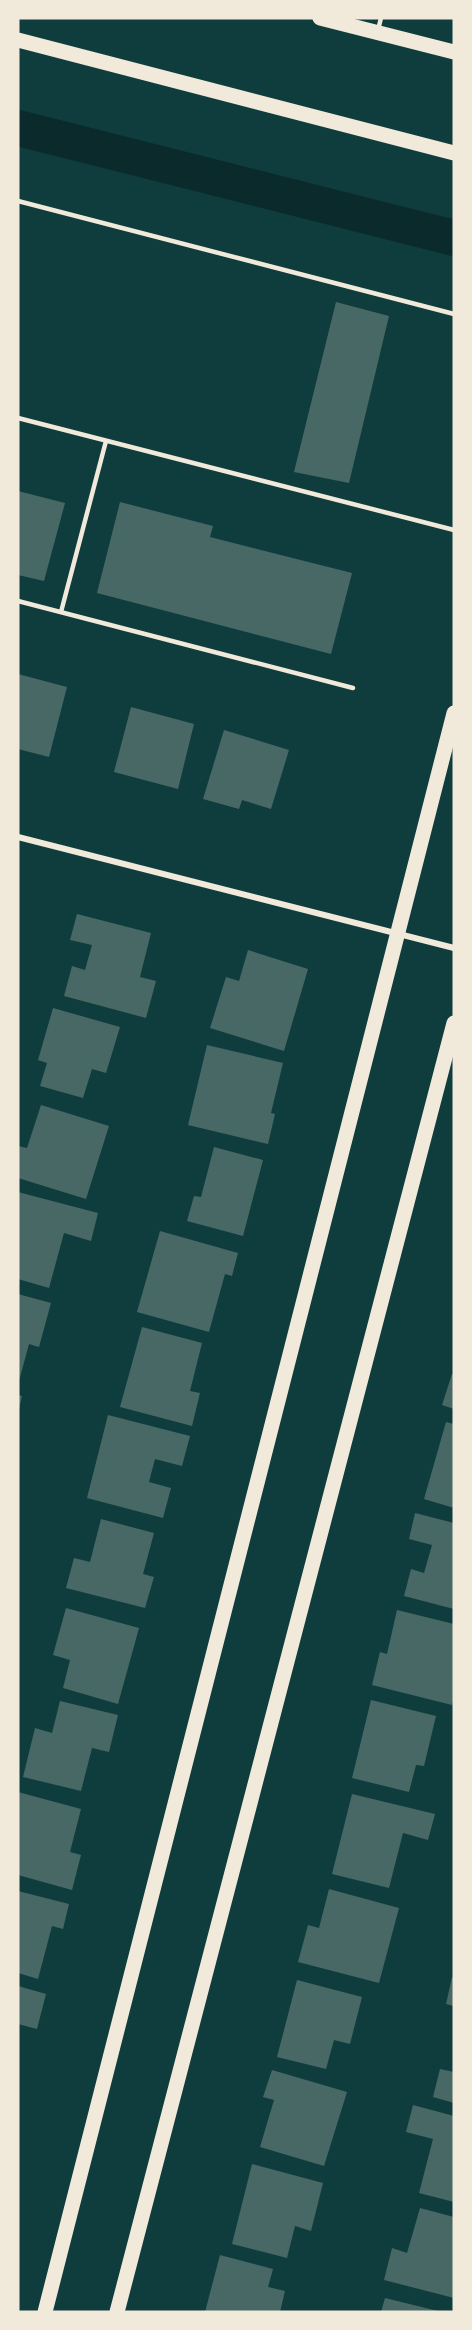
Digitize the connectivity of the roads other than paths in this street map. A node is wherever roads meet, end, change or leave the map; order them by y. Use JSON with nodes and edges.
{"nodes":[{"id":1,"x":320,"y":18,"type":"edge"},
{"id":2,"x":379,"y":25,"type":"edge"},
{"id":3,"x":18,"y":40,"type":"edge"},
{"id":4,"x":454,"y":52,"type":"edge"},
{"id":5,"x":454,"y":153,"type":"edge"},
{"id":6,"x":18,"y":201,"type":"edge"},
{"id":7,"x":454,"y":314,"type":"edge"},
{"id":8,"x":18,"y":418,"type":"edge"},
{"id":9,"x":106,"y":441,"type":"junction"},
{"id":10,"x":454,"y":530,"type":"edge"},
{"id":11,"x":18,"y":601,"type":"edge"},
{"id":12,"x":61,"y":612,"type":"junction"},
{"id":13,"x":352,"y":688,"type":"dead end"},
{"id":14,"x":454,"y":713,"type":"edge"},
{"id":15,"x":18,"y":837,"type":"edge"},
{"id":16,"x":399,"y":934,"type":"junction"},
{"id":17,"x":454,"y":948,"type":"edge"},
{"id":18,"x":454,"y":1023,"type":"edge"},
{"id":19,"x":45,"y":2312,"type":"edge"},
{"id":20,"x":117,"y":2312,"type":"edge"}],
"edges":[{"from":1,"to":2,"type":"main road"},
{"from":2,"to":4,"type":"main road"},
{"from":3,"to":5,"type":"main road"},
{"from":6,"to":7,"type":"lane"},
{"from":8,"to":9,"type":"lane"},
{"from":9,"to":10,"type":"lane"},
{"from":9,"to":12,"type":"lane"},
{"from":11,"to":12,"type":"lane"},
{"from":12,"to":13,"type":"lane"},
{"from":14,"to":16,"type":"main road"},
{"from":15,"to":16,"type":"street"},
{"from":16,"to":17,"type":"street"},
{"from":16,"to":19,"type":"main road"},
{"from":18,"to":20,"type":"main road"}]}
